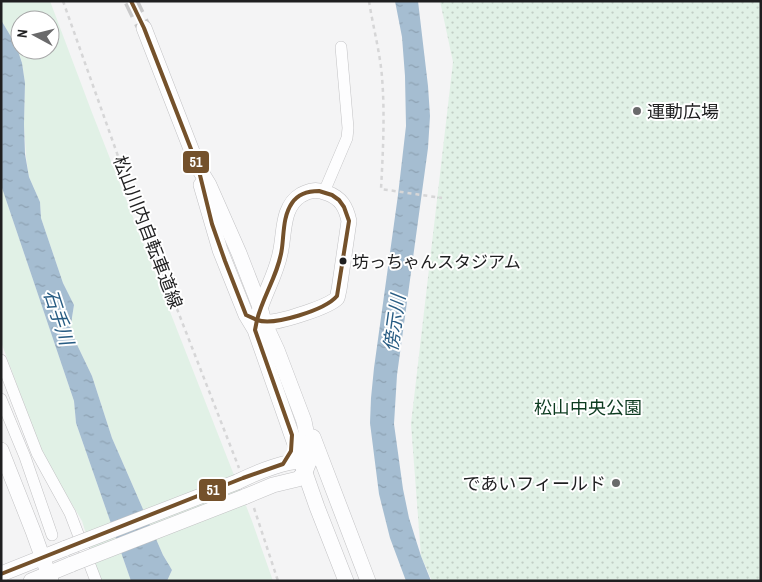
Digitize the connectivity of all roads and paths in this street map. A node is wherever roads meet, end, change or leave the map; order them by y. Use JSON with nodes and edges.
{"nodes":[{"id":1,"x":63,"y":1,"type":"edge"},
{"id":2,"x":369,"y":1,"type":"edge"},
{"id":3,"x":144,"y":28,"type":"tunnel mouth"},
{"id":4,"x":342,"y":47,"type":"dead end"},
{"id":5,"x":198,"y":167,"type":"junction"},
{"id":6,"x":324,"y":192,"type":"junction"},
{"id":7,"x":442,"y":198,"type":"dead end"},
{"id":8,"x":239,"y":253,"type":"junction"},
{"id":9,"x":276,"y":267,"type":"junction"},
{"id":10,"x":294,"y":317,"type":"junction"},
{"id":11,"x":256,"y":319,"type":"junction"},
{"id":12,"x":277,"y":350,"type":"junction"},
{"id":13,"x":1,"y":360,"type":"edge"},
{"id":14,"x":1,"y":399,"type":"edge"},
{"id":15,"x":304,"y":421,"type":"junction"},
{"id":16,"x":292,"y":435,"type":"junction"},
{"id":17,"x":1,"y":450,"type":"edge"},
{"id":18,"x":237,"y":461,"type":"dead end"},
{"id":19,"x":283,"y":464,"type":"junction"},
{"id":20,"x":305,"y":465,"type":"junction"},
{"id":21,"x":326,"y":474,"type":"junction"},
{"id":22,"x":273,"y":485,"type":"junction"},
{"id":23,"x":316,"y":507,"type":"junction"},
{"id":24,"x":256,"y":512,"type":"dead end"},
{"id":25,"x":52,"y":535,"type":"dead end"},
{"id":26,"x":42,"y":558,"type":"junction"},
{"id":27,"x":2,"y":574,"type":"edge"},
{"id":28,"x":52,"y":578,"type":"edge"},
{"id":29,"x":31,"y":581,"type":"edge"},
{"id":30,"x":96,"y":581,"type":"edge"},
{"id":31,"x":278,"y":581,"type":"edge"},
{"id":32,"x":346,"y":581,"type":"edge"},
{"id":33,"x":368,"y":581,"type":"edge"}],
"edges":[{"from":1,"to":18,"type":"path","name":"松山川内自転車道線"},
{"from":2,"to":7,"type":"path"},
{"from":3,"to":5,"type":"street"},
{"from":4,"to":6,"type":"street"},
{"from":5,"to":8,"type":"street"},
{"from":5,"to":11,"type":"street"},
{"from":6,"to":9,"type":"street"},
{"from":6,"to":10,"type":"street"},
{"from":8,"to":9,"type":"street"},
{"from":8,"to":11,"type":"street"},
{"from":9,"to":11,"type":"street"},
{"from":10,"to":11,"type":"street"},
{"from":10,"to":12,"type":"street"},
{"from":11,"to":12,"type":"street"},
{"from":11,"to":16,"type":"street"},
{"from":12,"to":15,"type":"street"},
{"from":13,"to":30,"type":"street"},
{"from":14,"to":25,"type":"street"},
{"from":15,"to":20,"type":"street"},
{"from":15,"to":21,"type":"street"},
{"from":16,"to":19,"type":"street"},
{"from":16,"to":20,"type":"street"},
{"from":17,"to":26,"type":"street"},
{"from":19,"to":20,"type":"street"},
{"from":19,"to":26,"type":"street","bridge":true},
{"from":20,"to":21,"type":"street"},
{"from":20,"to":22,"type":"street"},
{"from":20,"to":23,"type":"street"},
{"from":21,"to":33,"type":"street"},
{"from":22,"to":23,"type":"street"},
{"from":22,"to":28,"type":"street","bridge":true},
{"from":23,"to":32,"type":"street"},
{"from":24,"to":31,"type":"path"},
{"from":26,"to":27,"type":"street"},
{"from":26,"to":28,"type":"street"},
{"from":28,"to":29,"type":"street"}]}
